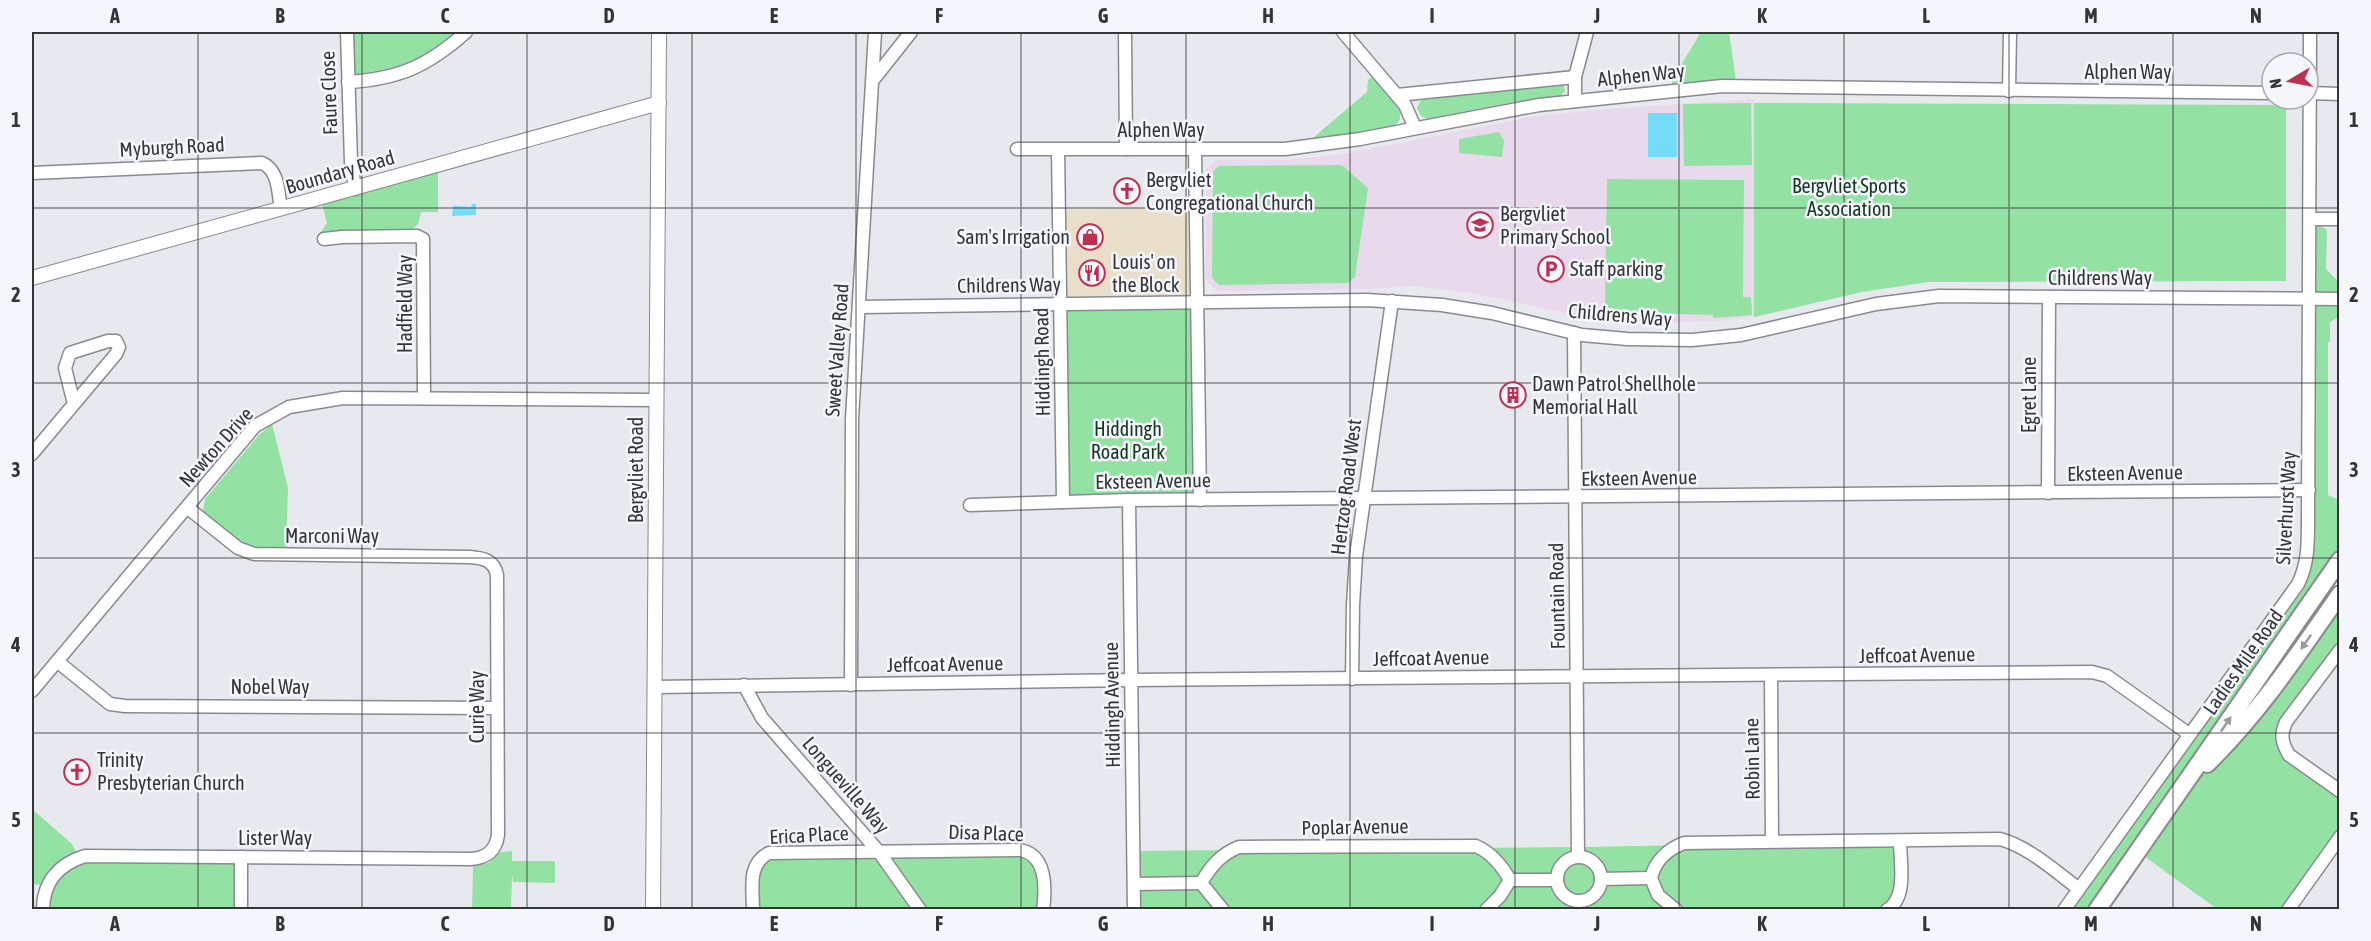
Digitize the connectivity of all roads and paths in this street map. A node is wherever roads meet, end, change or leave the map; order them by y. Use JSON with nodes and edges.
{"nodes":[{"id":1,"x":347,"y":32,"type":"edge"},
{"id":2,"x":466,"y":32,"type":"edge"},
{"id":3,"x":660,"y":32,"type":"edge"},
{"id":4,"x":875,"y":32,"type":"edge"},
{"id":5,"x":911,"y":32,"type":"edge"},
{"id":6,"x":1125,"y":32,"type":"edge"},
{"id":7,"x":1343,"y":32,"type":"edge"},
{"id":8,"x":1587,"y":32,"type":"edge"},
{"id":9,"x":2010,"y":32,"type":"edge"},
{"id":10,"x":2310,"y":32,"type":"edge"},
{"id":11,"x":2310,"y":51,"type":"edge"},
{"id":12,"x":1575,"y":77,"type":"junction"},
{"id":13,"x":873,"y":80,"type":"junction"},
{"id":14,"x":348,"y":82,"type":"junction"},
{"id":15,"x":2009,"y":91,"type":"junction"},
{"id":16,"x":2260,"y":93,"type":"edge"},
{"id":17,"x":2320,"y":93,"type":"edge"},
{"id":18,"x":2340,"y":94,"type":"edge"},
{"id":19,"x":1397,"y":95,"type":"junction"},
{"id":20,"x":1575,"y":101,"type":"junction"},
{"id":21,"x":659,"y":103,"type":"junction"},
{"id":22,"x":2309,"y":111,"type":"edge"},
{"id":23,"x":1415,"y":128,"type":"junction"},
{"id":24,"x":1126,"y":149,"type":"junction"},
{"id":25,"x":1196,"y":149,"type":"junction"},
{"id":26,"x":1017,"y":150,"type":"dead end"},
{"id":27,"x":1058,"y":150,"type":"junction"},
{"id":28,"x":32,"y":173,"type":"edge"},
{"id":29,"x":355,"y":189,"type":"junction"},
{"id":30,"x":281,"y":209,"type":"junction"},
{"id":31,"x":2310,"y":219,"type":"junction"},
{"id":32,"x":2340,"y":219,"type":"edge"},
{"id":33,"x":324,"y":239,"type":"dead end"},
{"id":34,"x":32,"y":278,"type":"edge"},
{"id":35,"x":2049,"y":297,"type":"junction"},
{"id":36,"x":2310,"y":298,"type":"junction"},
{"id":37,"x":2340,"y":299,"type":"edge"},
{"id":38,"x":1392,"y":301,"type":"junction"},
{"id":39,"x":1197,"y":302,"type":"junction"},
{"id":40,"x":1060,"y":304,"type":"junction"},
{"id":41,"x":860,"y":307,"type":"junction"},
{"id":42,"x":1574,"y":333,"type":"junction"},
{"id":43,"x":424,"y":398,"type":"junction"},
{"id":44,"x":656,"y":400,"type":"junction"},
{"id":45,"x":74,"y":404,"type":"junction"},
{"id":46,"x":32,"y":454,"type":"edge"},
{"id":47,"x":2309,"y":490,"type":"junction"},
{"id":48,"x":2048,"y":493,"type":"junction"},
{"id":49,"x":1575,"y":498,"type":"junction"},
{"id":50,"x":1363,"y":499,"type":"junction"},
{"id":51,"x":1129,"y":500,"type":"junction"},
{"id":52,"x":1200,"y":500,"type":"junction"},
{"id":53,"x":1063,"y":502,"type":"junction"},
{"id":54,"x":970,"y":505,"type":"dead end"},
{"id":55,"x":188,"y":508,"type":"junction"},
{"id":56,"x":2340,"y":560,"type":"edge"},
{"id":57,"x":490,"y":561,"type":"joint"},
{"id":58,"x":2340,"y":594,"type":"edge"},
{"id":59,"x":2340,"y":650,"type":"edge"},
{"id":60,"x":58,"y":662,"type":"junction"},
{"id":61,"x":1578,"y":676,"type":"junction"},
{"id":62,"x":1771,"y":676,"type":"junction"},
{"id":63,"x":1352,"y":679,"type":"junction"},
{"id":64,"x":1131,"y":680,"type":"junction"},
{"id":65,"x":744,"y":685,"type":"junction"},
{"id":66,"x":851,"y":685,"type":"junction"},
{"id":67,"x":654,"y":687,"type":"junction"},
{"id":68,"x":32,"y":691,"type":"edge"},
{"id":69,"x":496,"y":708,"type":"junction"},
{"id":70,"x":2189,"y":734,"type":"junction"},
{"id":71,"x":2181,"y":790,"type":"junction"},
{"id":72,"x":2340,"y":791,"type":"edge"},
{"id":73,"x":2340,"y":837,"type":"edge"},
{"id":74,"x":1900,"y":841,"type":"junction"},
{"id":75,"x":1772,"y":842,"type":"junction"},
{"id":76,"x":879,"y":852,"type":"junction"},
{"id":77,"x":490,"y":853,"type":"joint"},
{"id":78,"x":241,"y":857,"type":"junction"},
{"id":79,"x":1578,"y":857,"type":"junction"},
{"id":80,"x":1651,"y":878,"type":"junction"},
{"id":81,"x":1601,"y":879,"type":"junction"},
{"id":82,"x":1510,"y":880,"type":"junction"},
{"id":83,"x":1557,"y":880,"type":"junction"},
{"id":84,"x":1202,"y":883,"type":"junction"},
{"id":85,"x":1134,"y":884,"type":"junction"},
{"id":86,"x":2079,"y":889,"type":"junction"},
{"id":87,"x":1580,"y":906,"type":"edge"},
{"id":88,"x":42,"y":909,"type":"edge"},
{"id":89,"x":241,"y":909,"type":"edge"},
{"id":90,"x":653,"y":909,"type":"edge"},
{"id":91,"x":753,"y":909,"type":"edge"},
{"id":92,"x":920,"y":909,"type":"edge"},
{"id":93,"x":1043,"y":909,"type":"edge"},
{"id":94,"x":1134,"y":909,"type":"edge"},
{"id":95,"x":1223,"y":909,"type":"edge"},
{"id":96,"x":1486,"y":909,"type":"edge"},
{"id":97,"x":1676,"y":909,"type":"edge"},
{"id":98,"x":1887,"y":909,"type":"edge"},
{"id":99,"x":2064,"y":909,"type":"edge"},
{"id":100,"x":2097,"y":909,"type":"edge"},
{"id":101,"x":2288,"y":909,"type":"edge"}],
"edges":[{"from":1,"to":14,"type":"street","name":"Faure Close"},
{"from":2,"to":14,"type":"street"},
{"from":3,"to":21,"type":"street","name":"Bergvliet Road"},
{"from":4,"to":13,"type":"street","name":"Sweet Valley Road"},
{"from":5,"to":13,"type":"street"},
{"from":6,"to":24,"type":"street"},
{"from":7,"to":19,"type":"street"},
{"from":8,"to":12,"type":"street"},
{"from":9,"to":15,"type":"street"},
{"from":10,"to":11,"type":"street","name":"Silverhurst Way"},
{"from":12,"to":19,"type":"street","name":"Alphen Way"},
{"from":12,"to":20,"type":"street"},
{"from":13,"to":41,"type":"street","name":"Sweet Valley Road"},
{"from":14,"to":29,"type":"street","name":"Faure Close"},
{"from":15,"to":16,"type":"street","name":"Alphen Way"},
{"from":15,"to":20,"type":"street","name":"Alphen Way"},
{"from":17,"to":18,"type":"street"},
{"from":19,"to":23,"type":"street"},
{"from":20,"to":23,"type":"street","name":"Alphen Way"},
{"from":21,"to":29,"type":"street","name":"Boundary Road"},
{"from":21,"to":44,"type":"street","name":"Bergvliet Road"},
{"from":22,"to":31,"type":"street","name":"Silverhurst Way"},
{"from":23,"to":25,"type":"street","name":"Alphen Way"},
{"from":24,"to":25,"type":"street","name":"Alphen Way"},
{"from":24,"to":27,"type":"street","name":"Alphen Way"},
{"from":25,"to":39,"type":"street"},
{"from":26,"to":27,"type":"street","name":"Alphen Way"},
{"from":27,"to":40,"type":"street","name":"Hiddingh Road"},
{"from":28,"to":30,"type":"street","name":"Myburgh Road"},
{"from":29,"to":30,"type":"street","name":"Boundary Road"},
{"from":30,"to":34,"type":"street","name":"Boundary Road"},
{"from":31,"to":32,"type":"street"},
{"from":31,"to":36,"type":"street","name":"Silverhurst Way"},
{"from":33,"to":43,"type":"street","name":"Hadfield Way"},
{"from":35,"to":36,"type":"street","name":"Childrens Way"},
{"from":35,"to":42,"type":"street","name":"Childrens Way"},
{"from":35,"to":48,"type":"street","name":"Egret Lane"},
{"from":36,"to":37,"type":"street","name":"Childrens Way"},
{"from":36,"to":47,"type":"street","name":"Silverhurst Way"},
{"from":38,"to":39,"type":"street","name":"Childrens Way"},
{"from":38,"to":42,"type":"street","name":"Childrens Way"},
{"from":38,"to":50,"type":"street","name":"Hertzog Road West"},
{"from":39,"to":40,"type":"street","name":"Childrens Way"},
{"from":39,"to":52,"type":"street"},
{"from":40,"to":41,"type":"street","name":"Childrens Way"},
{"from":40,"to":53,"type":"street","name":"Hiddingh Road"},
{"from":41,"to":66,"type":"street","name":"Sweet Valley Road"},
{"from":42,"to":49,"type":"street","name":"Fountain Road"},
{"from":43,"to":44,"type":"street","name":"Newton Drive"},
{"from":43,"to":55,"type":"street","name":"Newton Drive"},
{"from":44,"to":67,"type":"street","name":"Bergvliet Road"},
{"from":45,"to":45,"type":"street"},
{"from":45,"to":46,"type":"street"},
{"from":47,"to":48,"type":"street","name":"Eksteen Avenue"},
{"from":47,"to":70,"type":"street","name":"Silverhurst Way"},
{"from":48,"to":49,"type":"street","name":"Eksteen Avenue"},
{"from":49,"to":50,"type":"street","name":"Eksteen Avenue"},
{"from":49,"to":61,"type":"street","name":"Fountain Road"},
{"from":50,"to":52,"type":"street","name":"Eksteen Avenue"},
{"from":50,"to":63,"type":"street","name":"Hertzog Road West"},
{"from":51,"to":52,"type":"street","name":"Eksteen Avenue"},
{"from":51,"to":53,"type":"street","name":"Eksteen Avenue"},
{"from":51,"to":64,"type":"street","name":"Hiddingh Avenue"},
{"from":53,"to":54,"type":"street","name":"Eksteen Avenue"},
{"from":55,"to":57,"type":"street","name":"Marconi Way"},
{"from":55,"to":60,"type":"street","name":"Newton Drive"},
{"from":71,"to":56,"type":"main road","name":"Ladies Mile Road","one_way":true},
{"from":57,"to":69,"type":"street","name":"Curie Way"},
{"from":58,"to":71,"type":"main road","name":"Ladies Mile Road","one_way":true},
{"from":59,"to":72,"type":"street"},
{"from":60,"to":68,"type":"street","name":"Newton Drive"},
{"from":60,"to":69,"type":"street","name":"Nobel Way"},
{"from":61,"to":62,"type":"street","name":"Jeffcoat Avenue"},
{"from":61,"to":63,"type":"street","name":"Jeffcoat Avenue"},
{"from":61,"to":79,"type":"street","name":"Fountain Road"},
{"from":62,"to":70,"type":"street","name":"Jeffcoat Avenue"},
{"from":62,"to":75,"type":"street","name":"Robin Lane"},
{"from":63,"to":64,"type":"street","name":"Jeffcoat Avenue"},
{"from":64,"to":66,"type":"street","name":"Jeffcoat Avenue"},
{"from":64,"to":85,"type":"street","name":"Hiddingh Avenue"},
{"from":65,"to":66,"type":"street","name":"Jeffcoat Avenue"},
{"from":65,"to":67,"type":"street","name":"Jeffcoat Avenue"},
{"from":65,"to":76,"type":"street","name":"Longueville Way"},
{"from":67,"to":90,"type":"street","name":"Bergvliet Road"},
{"from":69,"to":77,"type":"street","name":"Curie Way"},
{"from":70,"to":86,"type":"street","name":"Silverhurst Way"},
{"from":71,"to":100,"type":"main road","name":"Ladies Mile Road"},
{"from":73,"to":101,"type":"street"},
{"from":74,"to":75,"type":"street"},
{"from":74,"to":86,"type":"street"},
{"from":74,"to":98,"type":"street"},
{"from":75,"to":80,"type":"street"},
{"from":76,"to":91,"type":"street","name":"Erica Place"},
{"from":76,"to":92,"type":"street","name":"Longueville Way"},
{"from":76,"to":93,"type":"street","name":"Disa Place"},
{"from":77,"to":78,"type":"street","name":"Lister Way"},
{"from":78,"to":88,"type":"street","name":"Lister Way"},
{"from":78,"to":89,"type":"street"},
{"from":79,"to":81,"type":"street"},
{"from":79,"to":83,"type":"street"},
{"from":80,"to":81,"type":"street"},
{"from":80,"to":97,"type":"street"},
{"from":81,"to":87,"type":"street"},
{"from":82,"to":83,"type":"street"},
{"from":82,"to":84,"type":"street","name":"Poplar Avenue"},
{"from":82,"to":96,"type":"street"},
{"from":83,"to":87,"type":"street"},
{"from":84,"to":85,"type":"street"},
{"from":84,"to":95,"type":"street"},
{"from":85,"to":94,"type":"street","name":"Hiddingh Avenue"},
{"from":86,"to":99,"type":"street","name":"Silverhurst Way"}]}
